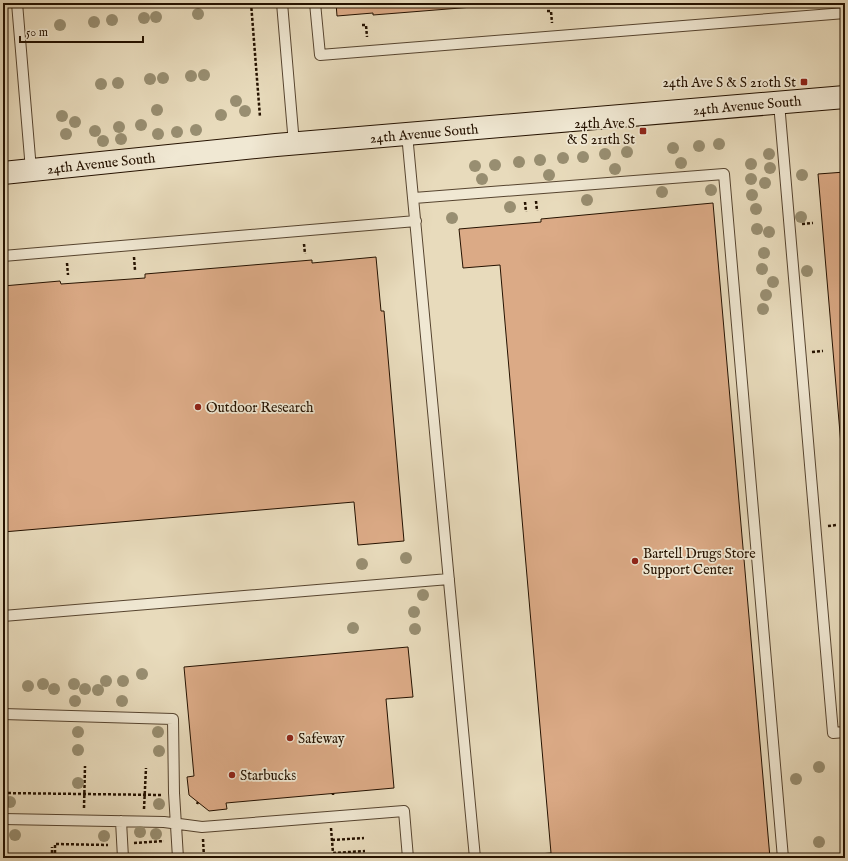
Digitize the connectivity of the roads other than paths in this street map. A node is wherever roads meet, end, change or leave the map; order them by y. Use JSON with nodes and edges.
{"nodes":[{"id":1,"x":17,"y":3,"type":"edge"},
{"id":2,"x":282,"y":3,"type":"edge"},
{"id":3,"x":315,"y":3,"type":"edge"},
{"id":4,"x":845,"y":13,"type":"edge"},
{"id":5,"x":845,"y":97,"type":"edge"},
{"id":6,"x":779,"y":102,"type":"junction"},
{"id":7,"x":407,"y":134,"type":"junction"},
{"id":8,"x":294,"y":144,"type":"junction"},
{"id":9,"x":31,"y":170,"type":"junction"},
{"id":10,"x":3,"y":173,"type":"edge"},
{"id":11,"x":414,"y":198,"type":"junction"},
{"id":12,"x":416,"y":221,"type":"junction"},
{"id":13,"x":3,"y":256,"type":"edge"},
{"id":14,"x":449,"y":578,"type":"junction"},
{"id":15,"x":3,"y":616,"type":"edge"},
{"id":16,"x":3,"y":714,"type":"edge"},
{"id":17,"x":845,"y":732,"type":"edge"},
{"id":18,"x":3,"y":819,"type":"edge"},
{"id":19,"x":121,"y":821,"type":"junction"},
{"id":20,"x":177,"y":824,"type":"junction"},
{"id":21,"x":123,"y":858,"type":"edge"},
{"id":22,"x":178,"y":858,"type":"edge"},
{"id":23,"x":408,"y":858,"type":"edge"},
{"id":24,"x":475,"y":858,"type":"edge"},
{"id":25,"x":782,"y":858,"type":"edge"}],
"edges":[{"from":1,"to":9,"type":"lane"},
{"from":2,"to":8,"type":"lane"},
{"from":3,"to":4,"type":"lane"},
{"from":5,"to":6,"type":"street","name":"24th Avenue South"},
{"from":6,"to":7,"type":"street","name":"24th Avenue South"},
{"from":6,"to":17,"type":"lane"},
{"from":7,"to":8,"type":"street","name":"24th Avenue South"},
{"from":7,"to":11,"type":"lane"},
{"from":8,"to":9,"type":"street","name":"24th Avenue South"},
{"from":9,"to":10,"type":"street","name":"24th Avenue South"},
{"from":11,"to":12,"type":"lane"},
{"from":11,"to":25,"type":"lane"},
{"from":12,"to":13,"type":"lane"},
{"from":12,"to":14,"type":"lane"},
{"from":14,"to":15,"type":"lane"},
{"from":14,"to":24,"type":"lane"},
{"from":16,"to":20,"type":"lane"},
{"from":18,"to":19,"type":"lane"},
{"from":19,"to":20,"type":"lane"},
{"from":19,"to":21,"type":"lane"},
{"from":20,"to":22,"type":"lane"},
{"from":20,"to":23,"type":"lane"}]}
